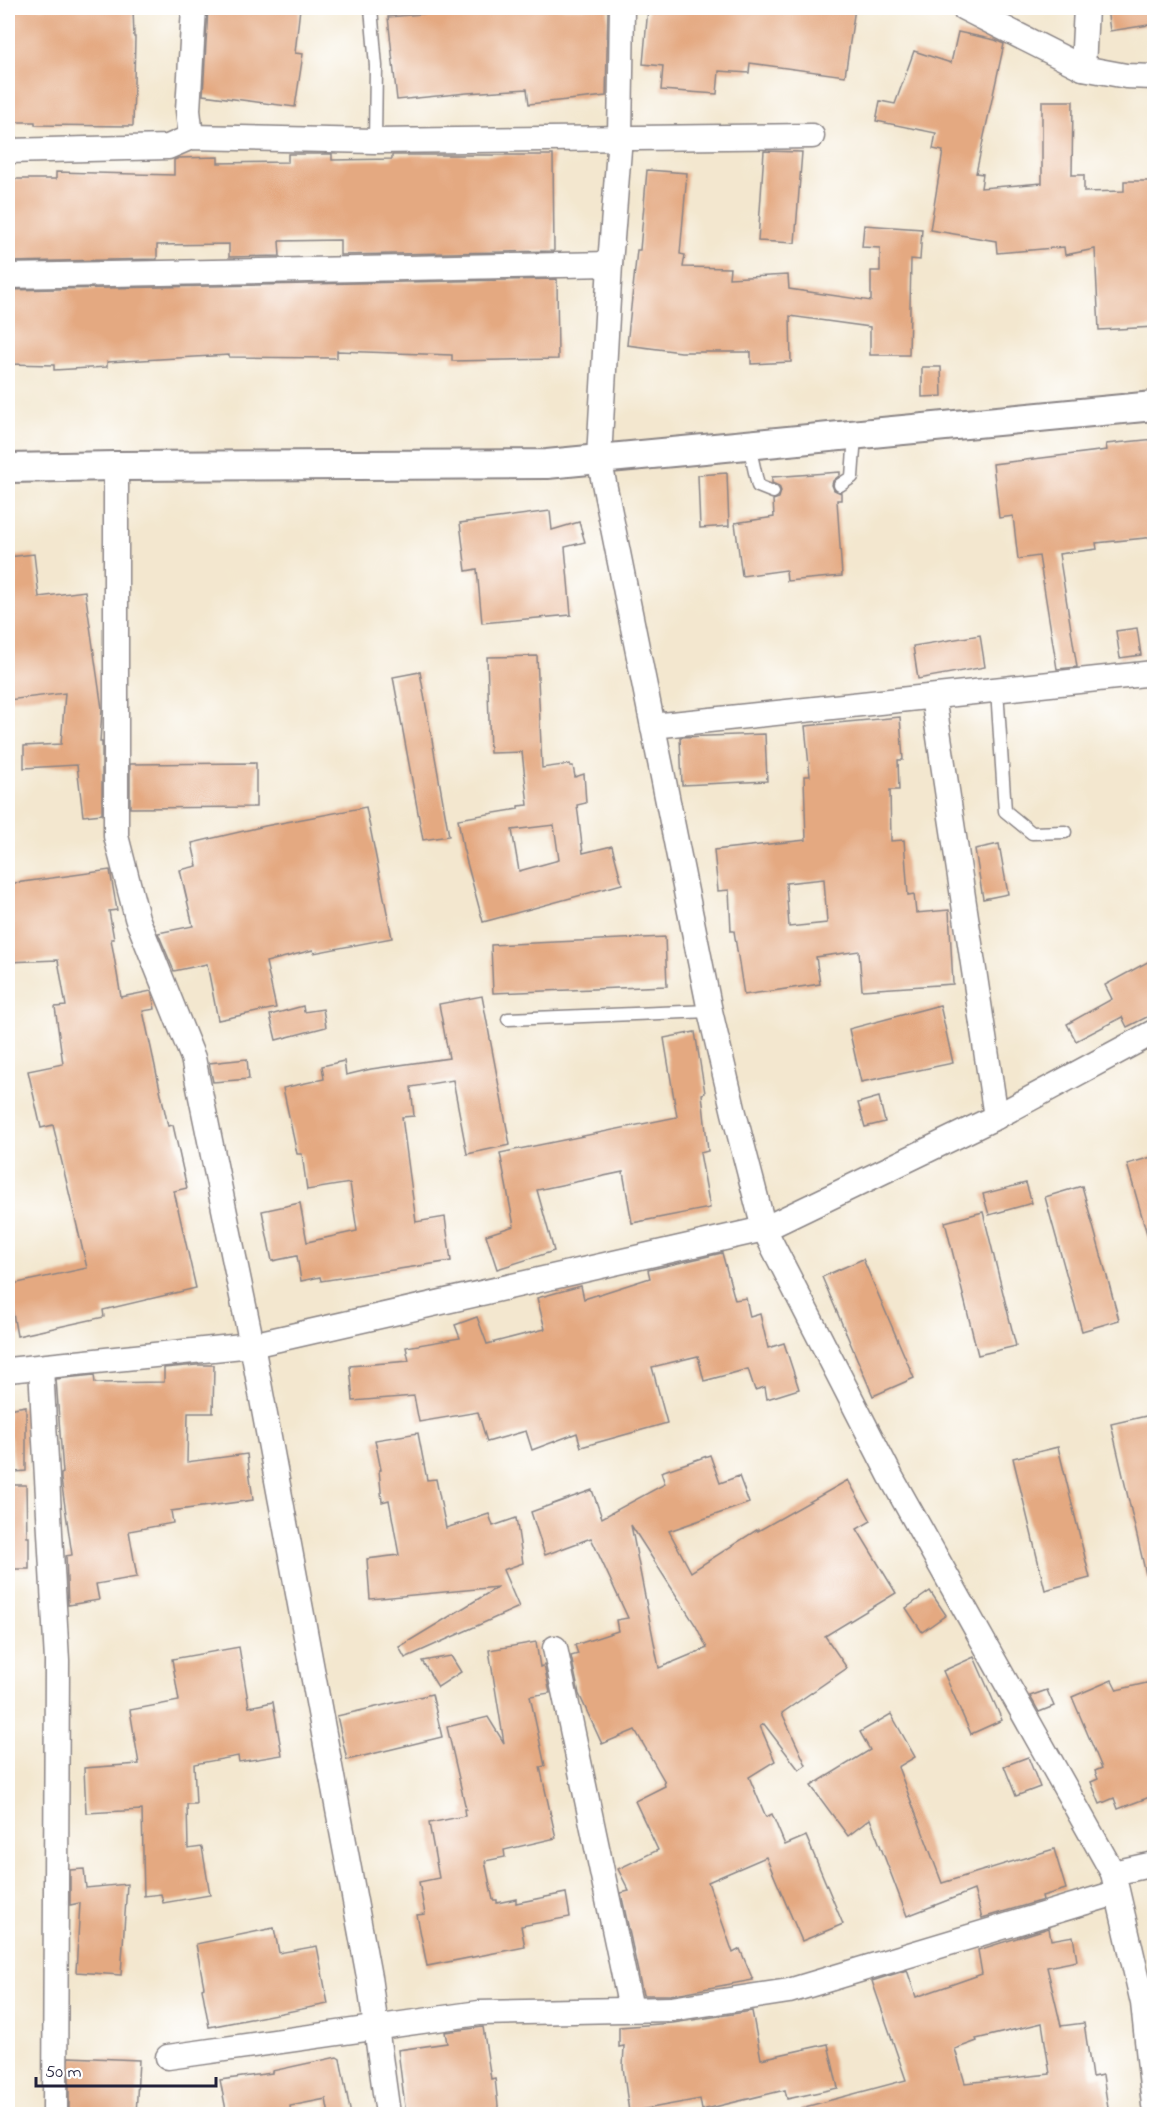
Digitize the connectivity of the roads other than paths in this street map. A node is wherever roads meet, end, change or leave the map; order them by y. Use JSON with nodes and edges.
{"nodes":[{"id":1,"x":194,"y":8,"type":"edge"},
{"id":2,"x":371,"y":8,"type":"edge"},
{"id":3,"x":622,"y":8,"type":"edge"},
{"id":4,"x":964,"y":8,"type":"edge"},
{"id":5,"x":1086,"y":8,"type":"edge"},
{"id":6,"x":1083,"y":68,"type":"junction"},
{"id":7,"x":1155,"y":77,"type":"edge"},
{"id":8,"x":812,"y":136,"type":"dead end"},
{"id":9,"x":191,"y":137,"type":"junction"},
{"id":10,"x":620,"y":137,"type":"junction"},
{"id":11,"x":375,"y":141,"type":"junction"},
{"id":12,"x":8,"y":151,"type":"edge"},
{"id":13,"x":610,"y":264,"type":"junction"},
{"id":14,"x":8,"y":276,"type":"edge"},
{"id":15,"x":1155,"y":406,"type":"edge"},
{"id":16,"x":855,"y":435,"type":"junction"},
{"id":17,"x":749,"y":444,"type":"junction"},
{"id":18,"x":599,"y":458,"type":"junction"},
{"id":19,"x":116,"y":466,"type":"junction"},
{"id":20,"x":8,"y":468,"type":"edge"},
{"id":21,"x":840,"y":485,"type":"dead end"},
{"id":22,"x":773,"y":492,"type":"dead end"},
{"id":23,"x":1155,"y":674,"type":"edge"},
{"id":24,"x":997,"y":690,"type":"junction"},
{"id":25,"x":933,"y":697,"type":"junction"},
{"id":26,"x":653,"y":726,"type":"junction"},
{"id":27,"x":1065,"y":832,"type":"dead end"},
{"id":28,"x":710,"y":1011,"type":"junction"},
{"id":29,"x":508,"y":1019,"type":"dead end"},
{"id":30,"x":1155,"y":1032,"type":"edge"},
{"id":31,"x":996,"y":1117,"type":"junction"},
{"id":32,"x":764,"y":1229,"type":"junction"},
{"id":33,"x":252,"y":1345,"type":"junction"},
{"id":34,"x":41,"y":1368,"type":"junction"},
{"id":35,"x":8,"y":1370,"type":"edge"},
{"id":36,"x":555,"y":1648,"type":"dead end"},
{"id":37,"x":1155,"y":1864,"type":"edge"},
{"id":38,"x":1114,"y":1883,"type":"junction"},
{"id":39,"x":631,"y":2009,"type":"junction"},
{"id":40,"x":375,"y":2028,"type":"junction"},
{"id":41,"x":168,"y":2057,"type":"dead end"},
{"id":42,"x":1155,"y":2105,"type":"edge"},
{"id":43,"x":55,"y":2115,"type":"edge"},
{"id":44,"x":388,"y":2115,"type":"edge"}],
"edges":[{"from":1,"to":9,"type":"street"},
{"from":2,"to":11,"type":"lane"},
{"from":3,"to":10,"type":"street"},
{"from":4,"to":6,"type":"street"},
{"from":5,"to":6,"type":"street"},
{"from":6,"to":7,"type":"street"},
{"from":8,"to":10,"type":"street"},
{"from":9,"to":11,"type":"street"},
{"from":9,"to":12,"type":"street"},
{"from":10,"to":11,"type":"street"},
{"from":10,"to":13,"type":"street"},
{"from":13,"to":14,"type":"street"},
{"from":13,"to":18,"type":"street"},
{"from":15,"to":16,"type":"street"},
{"from":16,"to":17,"type":"street"},
{"from":16,"to":21,"type":"lane"},
{"from":17,"to":18,"type":"street"},
{"from":17,"to":22,"type":"lane"},
{"from":18,"to":19,"type":"street"},
{"from":18,"to":26,"type":"street"},
{"from":19,"to":20,"type":"street"},
{"from":19,"to":33,"type":"street"},
{"from":23,"to":24,"type":"street"},
{"from":24,"to":25,"type":"street"},
{"from":24,"to":27,"type":"lane"},
{"from":25,"to":26,"type":"street"},
{"from":25,"to":31,"type":"street"},
{"from":26,"to":28,"type":"street"},
{"from":28,"to":29,"type":"lane"},
{"from":28,"to":32,"type":"street"},
{"from":30,"to":31,"type":"street"},
{"from":31,"to":32,"type":"street"},
{"from":32,"to":33,"type":"street"},
{"from":32,"to":38,"type":"street"},
{"from":33,"to":34,"type":"street"},
{"from":33,"to":40,"type":"street"},
{"from":34,"to":35,"type":"street"},
{"from":34,"to":43,"type":"street"},
{"from":36,"to":39,"type":"street"},
{"from":37,"to":38,"type":"street"},
{"from":38,"to":39,"type":"street"},
{"from":38,"to":42,"type":"street"},
{"from":39,"to":40,"type":"street"},
{"from":40,"to":41,"type":"street"},
{"from":40,"to":44,"type":"street"}]}
